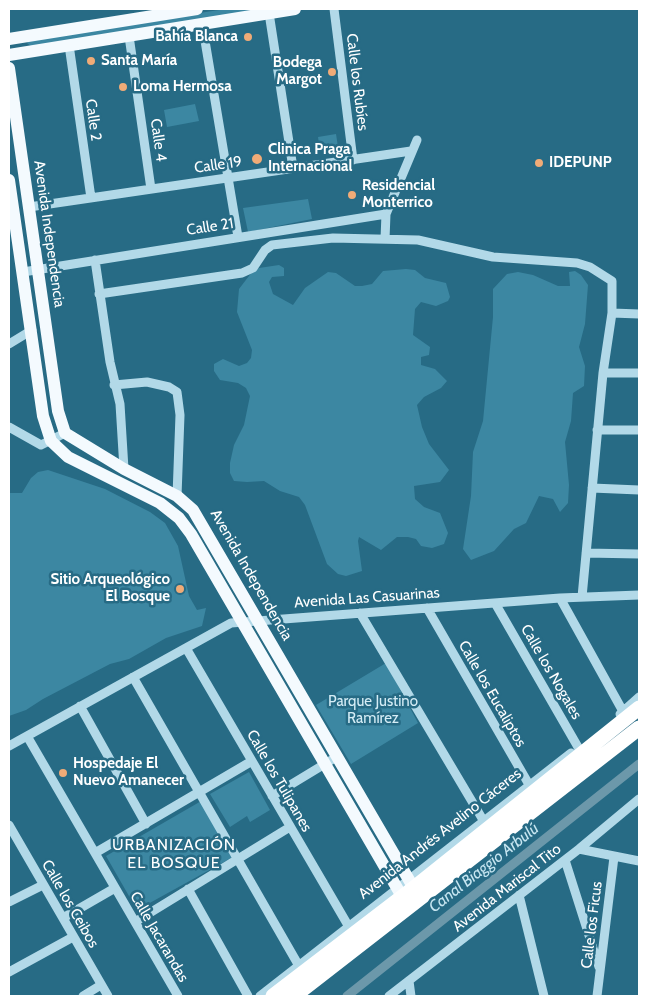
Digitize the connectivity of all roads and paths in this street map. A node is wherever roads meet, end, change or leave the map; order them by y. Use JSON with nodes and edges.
{"nodes":[{"id":1,"x":197,"y":9,"type":"edge"},
{"id":2,"x":295,"y":9,"type":"edge"},
{"id":3,"x":334,"y":9,"type":"edge"},
{"id":4,"x":269,"y":13,"type":"junction"},
{"id":5,"x":202,"y":23,"type":"junction"},
{"id":6,"x":129,"y":36,"type":"junction"},
{"id":7,"x":9,"y":39,"type":"edge"},
{"id":8,"x":69,"y":45,"type":"junction"},
{"id":9,"x":9,"y":55,"type":"edge"},
{"id":10,"x":9,"y":68,"type":"edge"},
{"id":11,"x":417,"y":140,"type":"dead end"},
{"id":12,"x":411,"y":151,"type":"junction"},
{"id":13,"x":353,"y":160,"type":"junction"},
{"id":14,"x":293,"y":168,"type":"junction"},
{"id":15,"x":228,"y":178,"type":"junction"},
{"id":16,"x":9,"y":180,"type":"edge"},
{"id":17,"x":151,"y":189,"type":"junction"},
{"id":18,"x":91,"y":198,"type":"junction"},
{"id":19,"x":29,"y":207,"type":"junction"},
{"id":20,"x":11,"y":210,"type":"edge"},
{"id":21,"x":386,"y":214,"type":"junction"},
{"id":22,"x":238,"y":237,"type":"junction"},
{"id":23,"x":385,"y":239,"type":"junction"},
{"id":24,"x":95,"y":260,"type":"junction"},
{"id":25,"x":39,"y":269,"type":"junction"},
{"id":26,"x":23,"y":272,"type":"junction"},
{"id":27,"x":99,"y":294,"type":"junction"},
{"id":28,"x":612,"y":313,"type":"junction"},
{"id":29,"x":639,"y":314,"type":"edge"},
{"id":30,"x":32,"y":330,"type":"junction"},
{"id":31,"x":9,"y":344,"type":"edge"},
{"id":32,"x":603,"y":372,"type":"junction"},
{"id":33,"x":639,"y":373,"type":"edge"},
{"id":34,"x":114,"y":385,"type":"junction"},
{"id":35,"x":9,"y":427,"type":"edge"},
{"id":36,"x":598,"y":430,"type":"junction"},
{"id":37,"x":639,"y":430,"type":"edge"},
{"id":38,"x":65,"y":433,"type":"junction"},
{"id":39,"x":51,"y":441,"type":"junction"},
{"id":40,"x":124,"y":469,"type":"junction"},
{"id":41,"x":592,"y":488,"type":"junction"},
{"id":42,"x":639,"y":490,"type":"edge"},
{"id":43,"x":177,"y":496,"type":"junction"},
{"id":44,"x":586,"y":553,"type":"junction"},
{"id":45,"x":639,"y":554,"type":"edge"},
{"id":46,"x":639,"y":595,"type":"edge"},
{"id":47,"x":582,"y":597,"type":"junction"},
{"id":48,"x":560,"y":598,"type":"junction"},
{"id":49,"x":495,"y":603,"type":"junction"},
{"id":50,"x":427,"y":608,"type":"junction"},
{"id":51,"x":360,"y":612,"type":"junction"},
{"id":52,"x":242,"y":620,"type":"junction"},
{"id":53,"x":258,"y":620,"type":"junction"},
{"id":54,"x":186,"y":648,"type":"junction"},
{"id":55,"x":133,"y":677,"type":"junction"},
{"id":56,"x":638,"y":703,"type":"edge"},
{"id":57,"x":80,"y":706,"type":"junction"},
{"id":58,"x":630,"y":720,"type":"edge"},
{"id":59,"x":27,"y":736,"type":"junction"},
{"id":60,"x":9,"y":746,"type":"edge"},
{"id":61,"x":580,"y":751,"type":"junction"},
{"id":62,"x":338,"y":756,"type":"junction"},
{"id":63,"x":252,"y":761,"type":"junction"},
{"id":64,"x":325,"y":764,"type":"junction"},
{"id":65,"x":531,"y":789,"type":"junction"},
{"id":66,"x":200,"y":792,"type":"junction"},
{"id":67,"x":272,"y":796,"type":"junction"},
{"id":68,"x":639,"y":799,"type":"edge"},
{"id":69,"x":146,"y":824,"type":"junction"},
{"id":70,"x":486,"y":825,"type":"junction"},
{"id":71,"x":290,"y":827,"type":"junction"},
{"id":72,"x":10,"y":830,"type":"edge"},
{"id":73,"x":579,"y":849,"type":"junction"},
{"id":74,"x":95,"y":853,"type":"junction"},
{"id":75,"x":614,"y":857,"type":"junction"},
{"id":76,"x":238,"y":859,"type":"junction"},
{"id":77,"x":565,"y":860,"type":"junction"},
{"id":78,"x":639,"y":861,"type":"edge"},
{"id":79,"x":43,"y":885,"type":"junction"},
{"id":80,"x":115,"y":888,"type":"junction"},
{"id":81,"x":188,"y":889,"type":"junction"},
{"id":82,"x":409,"y":894,"type":"junction"},
{"id":83,"x":518,"y":895,"type":"junction"},
{"id":84,"x":9,"y":902,"type":"edge"},
{"id":85,"x":63,"y":918,"type":"junction"},
{"id":86,"x":135,"y":922,"type":"junction"},
{"id":87,"x":349,"y":927,"type":"junction"},
{"id":88,"x":73,"y":937,"type":"junction"},
{"id":89,"x":299,"y":966,"type":"junction"},
{"id":90,"x":600,"y":969,"type":"junction"},
{"id":91,"x":9,"y":972,"type":"edge"},
{"id":92,"x":409,"y":981,"type":"junction"},
{"id":93,"x":102,"y":985,"type":"junction"},
{"id":94,"x":83,"y":996,"type":"edge"},
{"id":95,"x":108,"y":996,"type":"edge"},
{"id":96,"x":178,"y":996,"type":"edge"},
{"id":97,"x":248,"y":996,"type":"edge"},
{"id":98,"x":260,"y":996,"type":"edge"},
{"id":99,"x":273,"y":996,"type":"edge"},
{"id":100,"x":294,"y":996,"type":"edge"},
{"id":101,"x":389,"y":996,"type":"edge"},
{"id":102,"x":411,"y":996,"type":"edge"},
{"id":103,"x":544,"y":996,"type":"edge"},
{"id":104,"x":597,"y":996,"type":"edge"}],
"edges":[{"from":1,"to":7,"type":"main road"},
{"from":2,"to":4,"type":"main road"},
{"from":3,"to":13,"type":"street","name":"Calle los Rubíes"},
{"from":4,"to":5,"type":"main road"},
{"from":4,"to":14,"type":"street"},
{"from":5,"to":6,"type":"main road"},
{"from":5,"to":15,"type":"street"},
{"from":6,"to":8,"type":"main road"},
{"from":6,"to":17,"type":"street","name":"Calle 4"},
{"from":8,"to":9,"type":"main road"},
{"from":8,"to":18,"type":"street","name":"Calle 2"},
{"from":10,"to":19,"type":"main road","name":"Avenida Independencia"},
{"from":11,"to":12,"type":"street"},
{"from":12,"to":13,"type":"street","name":"Calle 19"},
{"from":12,"to":21,"type":"street"},
{"from":13,"to":14,"type":"street","name":"Calle 19"},
{"from":14,"to":15,"type":"street","name":"Calle 19"},
{"from":15,"to":17,"type":"street","name":"Calle 19"},
{"from":15,"to":22,"type":"street"},
{"from":16,"to":20,"type":"main road","name":"Avenida Independencia"},
{"from":17,"to":18,"type":"street","name":"Calle 19"},
{"from":18,"to":19,"type":"street","name":"Calle 19"},
{"from":19,"to":25,"type":"main road","name":"Avenida Independencia"},
{"from":20,"to":26,"type":"main road","name":"Avenida Independencia"},
{"from":21,"to":22,"type":"street","name":"Calle 21"},
{"from":21,"to":23,"type":"street"},
{"from":22,"to":24,"type":"street","name":"Calle 21"},
{"from":23,"to":27,"type":"street"},
{"from":23,"to":28,"type":"street"},
{"from":24,"to":25,"type":"street","name":"Calle 21"},
{"from":24,"to":27,"type":"street"},
{"from":25,"to":26,"type":"street","name":"Calle 21"},
{"from":25,"to":38,"type":"main road","name":"Avenida Independencia"},
{"from":26,"to":30,"type":"main road","name":"Avenida Independencia"},
{"from":27,"to":34,"type":"street"},
{"from":28,"to":29,"type":"street"},
{"from":28,"to":32,"type":"street"},
{"from":30,"to":31,"type":"street"},
{"from":30,"to":39,"type":"main road","name":"Avenida Independencia"},
{"from":32,"to":33,"type":"street"},
{"from":32,"to":36,"type":"street"},
{"from":34,"to":40,"type":"street"},
{"from":34,"to":43,"type":"street"},
{"from":35,"to":39,"type":"street"},
{"from":36,"to":37,"type":"street"},
{"from":36,"to":41,"type":"street"},
{"from":38,"to":39,"type":"street"},
{"from":38,"to":40,"type":"main road","name":"Avenida Independencia"},
{"from":39,"to":52,"type":"main road","name":"Avenida Independencia"},
{"from":40,"to":43,"type":"main road","name":"Avenida Independencia"},
{"from":41,"to":42,"type":"street"},
{"from":41,"to":44,"type":"street"},
{"from":43,"to":53,"type":"main road","name":"Avenida Independencia"},
{"from":44,"to":45,"type":"street"},
{"from":44,"to":47,"type":"street"},
{"from":46,"to":47,"type":"street","name":"Avenida Las Casuarinas"},
{"from":47,"to":48,"type":"street","name":"Avenida Las Casuarinas"},
{"from":48,"to":49,"type":"street","name":"Avenida Las Casuarinas"},
{"from":48,"to":58,"type":"street"},
{"from":49,"to":50,"type":"street","name":"Avenida Las Casuarinas"},
{"from":49,"to":61,"type":"street","name":"Calle los Nogales"},
{"from":50,"to":51,"type":"street","name":"Avenida Las Casuarinas"},
{"from":50,"to":65,"type":"street","name":"Calle los Eucaliptos"},
{"from":51,"to":53,"type":"street","name":"Avenida Las Casuarinas"},
{"from":51,"to":70,"type":"street"},
{"from":52,"to":53,"type":"street","name":"Avenida Las Casuarinas"},
{"from":52,"to":54,"type":"street","name":"Avenida Las Casuarinas"},
{"from":52,"to":64,"type":"main road","name":"Avenida Independencia"},
{"from":53,"to":62,"type":"main road","name":"Avenida Independencia"},
{"from":54,"to":55,"type":"street","name":"Avenida Las Casuarinas"},
{"from":54,"to":63,"type":"street","name":"Calle los Tulipanes"},
{"from":55,"to":57,"type":"street","name":"Avenida Las Casuarinas"},
{"from":55,"to":66,"type":"street"},
{"from":56,"to":58,"type":"highway","name":"Avenida Andrés Avelino Cáceres"},
{"from":57,"to":59,"type":"street","name":"Avenida Las Casuarinas"},
{"from":57,"to":69,"type":"street"},
{"from":58,"to":61,"type":"highway","name":"Avenida Andrés Avelino Cáceres"},
{"from":58,"to":82,"type":"highway","name":"Avenida Andrés Avelino Cáceres"},
{"from":59,"to":60,"type":"street","name":"Avenida Las Casuarinas"},
{"from":59,"to":74,"type":"street","name":"Calle Jacarandas"},
{"from":61,"to":65,"type":"highway","name":"Avenida Andrés Avelino Cáceres"},
{"from":62,"to":64,"type":"street"},
{"from":62,"to":82,"type":"main road","name":"Avenida Independencia"},
{"from":63,"to":66,"type":"street"},
{"from":63,"to":67,"type":"street","name":"Calle los Tulipanes"},
{"from":64,"to":67,"type":"street"},
{"from":64,"to":82,"type":"main road","name":"Avenida Independencia"},
{"from":65,"to":70,"type":"highway","name":"Avenida Andrés Avelino Cáceres"},
{"from":66,"to":69,"type":"street"},
{"from":66,"to":76,"type":"street"},
{"from":67,"to":71,"type":"street","name":"Calle los Tulipanes"},
{"from":68,"to":73,"type":"street","name":"Avenida Mariscal Tito"},
{"from":69,"to":74,"type":"street"},
{"from":70,"to":82,"type":"highway","name":"Avenida Andrés Avelino Cáceres"},
{"from":71,"to":76,"type":"street"},
{"from":71,"to":87,"type":"street","name":"Calle los Tulipanes"},
{"from":72,"to":79,"type":"street","name":"Calle los Ceibos"},
{"from":73,"to":75,"type":"street"},
{"from":73,"to":77,"type":"street","name":"Avenida Mariscal Tito"},
{"from":74,"to":80,"type":"street","name":"Calle Jacarandas"},
{"from":75,"to":78,"type":"street"},
{"from":75,"to":90,"type":"street","name":"Calle los Ficus"},
{"from":76,"to":81,"type":"street"},
{"from":76,"to":89,"type":"street"},
{"from":77,"to":83,"type":"street","name":"Avenida Mariscal Tito"},
{"from":77,"to":90,"type":"street"},
{"from":79,"to":84,"type":"street"},
{"from":79,"to":85,"type":"street","name":"Calle los Ceibos"},
{"from":80,"to":85,"type":"street"},
{"from":80,"to":86,"type":"street","name":"Calle Jacarandas"},
{"from":81,"to":86,"type":"street"},
{"from":81,"to":97,"type":"street"},
{"from":82,"to":87,"type":"street","name":"Avenida Andrés Avelino Cáceres"},
{"from":82,"to":99,"type":"highway","name":"Avenida Andrés Avelino Cáceres"},
{"from":82,"to":100,"type":"highway","name":"Avenida Andrés Avelino Cáceres"},
{"from":83,"to":92,"type":"street","name":"Avenida Mariscal Tito"},
{"from":83,"to":103,"type":"street"},
{"from":85,"to":88,"type":"street","name":"Calle los Ceibos"},
{"from":86,"to":96,"type":"street","name":"Calle Jacarandas"},
{"from":87,"to":89,"type":"street","name":"Avenida Andrés Avelino Cáceres"},
{"from":88,"to":91,"type":"street"},
{"from":88,"to":93,"type":"street","name":"Calle los Ceibos"},
{"from":89,"to":98,"type":"street","name":"Avenida Andrés Avelino Cáceres"},
{"from":90,"to":104,"type":"street","name":"Calle los Ficus"},
{"from":92,"to":101,"type":"street","name":"Avenida Mariscal Tito"},
{"from":92,"to":102,"type":"street"},
{"from":93,"to":94,"type":"street"},
{"from":93,"to":95,"type":"street","name":"Calle los Ceibos"}]}
